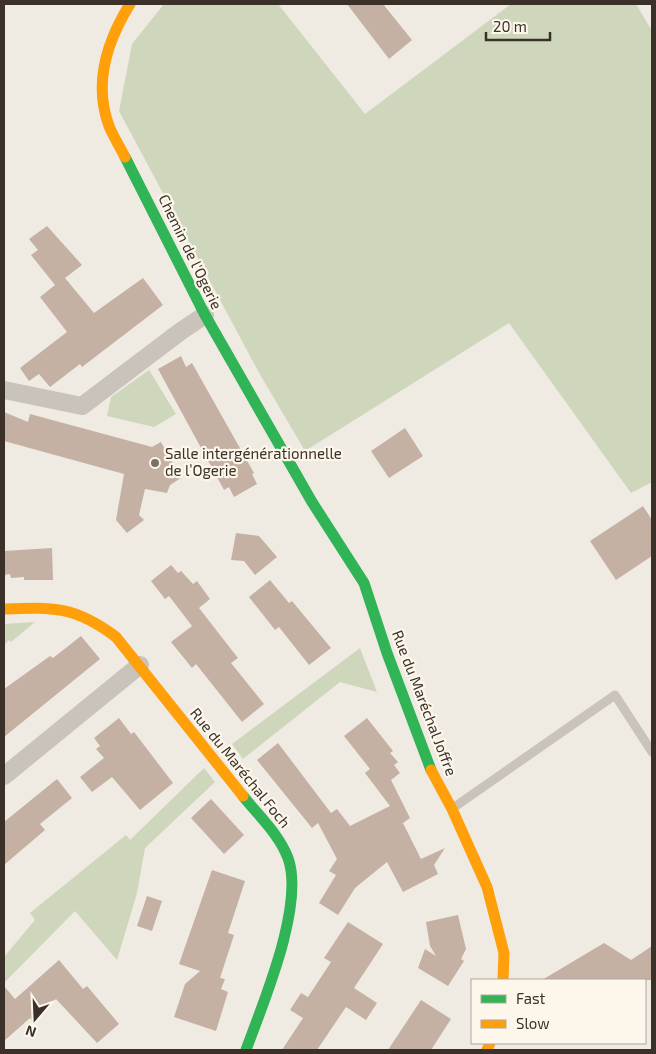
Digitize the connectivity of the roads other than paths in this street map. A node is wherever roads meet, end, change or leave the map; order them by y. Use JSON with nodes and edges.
{"nodes":[{"id":1,"x":130,"y":4,"type":"edge"},
{"id":2,"x":205,"y":315,"type":"junction"},
{"id":3,"x":4,"y":390,"type":"edge"},
{"id":4,"x":312,"y":502,"type":"joint"},
{"id":5,"x":4,"y":609,"type":"edge"},
{"id":6,"x":140,"y":666,"type":"junction"},
{"id":7,"x":652,"y":752,"type":"edge"},
{"id":8,"x":4,"y":776,"type":"edge"},
{"id":9,"x":452,"y":809,"type":"junction"},
{"id":10,"x":503,"y":979,"type":"edge"},
{"id":11,"x":246,"y":1050,"type":"edge"}],
"edges":[{"from":1,"to":2,"type":"street","name":"Chemin de l'Ogerie"},
{"from":2,"to":3,"type":"street"},
{"from":2,"to":4,"type":"street","name":"Chemin de l'Ogerie"},
{"from":4,"to":9,"type":"street","name":"Rue du Maréchal Joffre"},
{"from":5,"to":6,"type":"street","name":"Rue du Maréchal Foch"},
{"from":6,"to":8,"type":"street"},
{"from":6,"to":11,"type":"street","name":"Rue du Maréchal Foch"},
{"from":7,"to":9,"type":"lane"},
{"from":9,"to":10,"type":"street","name":"Rue du Maréchal Joffre"}]}
